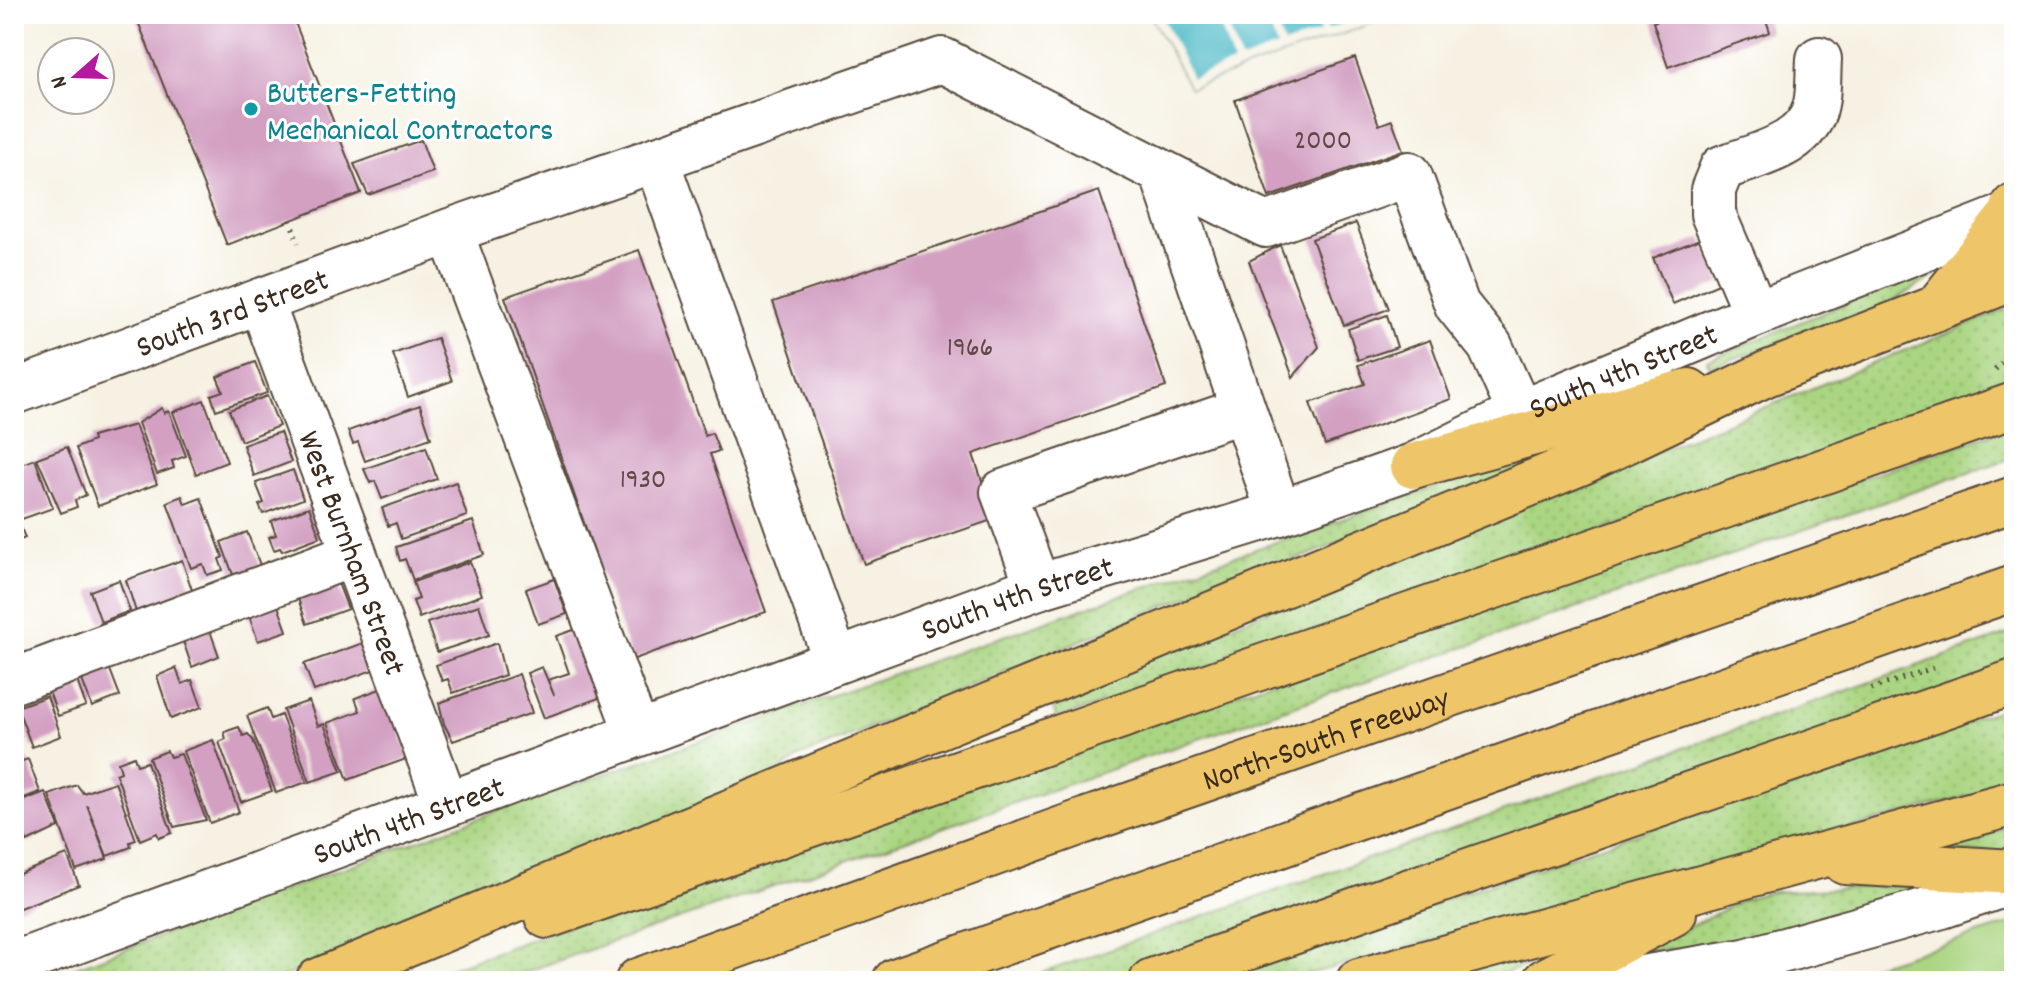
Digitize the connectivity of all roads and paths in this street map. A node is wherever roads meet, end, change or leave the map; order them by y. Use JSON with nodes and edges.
{"nodes":[{"id":1,"x":1819,"y":59,"type":"dead end"},
{"id":2,"x":656,"y":159,"type":"junction"},
{"id":3,"x":1163,"y":175,"type":"junction"},
{"id":4,"x":2013,"y":211,"type":"edge"},
{"id":5,"x":290,"y":220,"type":"dead end"},
{"id":6,"x":450,"y":231,"type":"junction"},
{"id":7,"x":298,"y":243,"type":"dead end"},
{"id":8,"x":2014,"y":278,"type":"edge"},
{"id":9,"x":261,"y":301,"type":"junction"},
{"id":10,"x":1936,"y":308,"type":"junction"},
{"id":11,"x":1756,"y":314,"type":"junction"},
{"id":12,"x":1766,"y":374,"type":"junction"},
{"id":13,"x":14,"y":392,"type":"edge"},
{"id":14,"x":2014,"y":405,"type":"edge"},
{"id":15,"x":1243,"y":410,"type":"junction"},
{"id":16,"x":1520,"y":413,"type":"junction"},
{"id":17,"x":1413,"y":466,"type":"junction"},
{"id":18,"x":2014,"y":499,"type":"edge"},
{"id":19,"x":1279,"y":513,"type":"junction"},
{"id":20,"x":354,"y":554,"type":"junction"},
{"id":21,"x":1038,"y":587,"type":"junction"},
{"id":22,"x":2014,"y":588,"type":"edge"},
{"id":23,"x":836,"y":661,"type":"junction"},
{"id":24,"x":14,"y":681,"type":"edge"},
{"id":25,"x":2014,"y":682,"type":"edge"},
{"id":26,"x":637,"y":733,"type":"junction"},
{"id":27,"x":446,"y":803,"type":"junction"},
{"id":28,"x":2014,"y":803,"type":"edge"},
{"id":29,"x":1810,"y":860,"type":"junction"},
{"id":30,"x":2014,"y":872,"type":"edge"},
{"id":31,"x":2014,"y":881,"type":"edge"},
{"id":32,"x":1705,"y":889,"type":"junction"},
{"id":33,"x":14,"y":964,"type":"edge"},
{"id":34,"x":318,"y":981,"type":"edge"},
{"id":35,"x":361,"y":981,"type":"edge"},
{"id":36,"x":638,"y":981,"type":"edge"},
{"id":37,"x":895,"y":981,"type":"edge"},
{"id":38,"x":1152,"y":981,"type":"edge"},
{"id":39,"x":1359,"y":981,"type":"edge"},
{"id":40,"x":1545,"y":981,"type":"edge"},
{"id":41,"x":1624,"y":981,"type":"edge"}],
"edges":[{"from":1,"to":11,"type":"street"},
{"from":2,"to":3,"type":"street","name":"South 3rd Street"},
{"from":2,"to":6,"type":"street","name":"South 3rd Street"},
{"from":2,"to":23,"type":"street"},
{"from":3,"to":15,"type":"street"},
{"from":3,"to":16,"type":"street","name":"South 3rd Street"},
{"from":4,"to":10,"type":"main road"},
{"from":4,"to":11,"type":"street","name":"South 4th Street"},
{"from":5,"to":7,"type":"path"},
{"from":6,"to":9,"type":"street","name":"South 3rd Street"},
{"from":6,"to":26,"type":"street"},
{"from":8,"to":10,"type":"main road"},
{"from":9,"to":13,"type":"street","name":"South 3rd Street"},
{"from":9,"to":20,"type":"street","name":"West Burnham Street"},
{"from":10,"to":12,"type":"main road"},
{"from":11,"to":16,"type":"street","name":"South 4th Street"},
{"from":12,"to":17,"type":"main road"},
{"from":12,"to":34,"type":"main road"},
{"from":14,"to":35,"type":"main road","bridge":true},
{"from":15,"to":19,"type":"street"},
{"from":15,"to":21,"type":"street"},
{"from":16,"to":17,"type":"street","name":"South 4th Street"},
{"from":17,"to":19,"type":"street","name":"South 4th Street"},
{"from":18,"to":36,"type":"main road","name":"North-South Freeway","bridge":true},
{"from":19,"to":21,"type":"street","name":"South 4th Street"},
{"from":20,"to":24,"type":"street"},
{"from":20,"to":27,"type":"street","name":"West Burnham Street"},
{"from":21,"to":23,"type":"street","name":"South 4th Street"},
{"from":22,"to":37,"type":"main road","bridge":true},
{"from":23,"to":26,"type":"street","name":"South 4th Street"},
{"from":25,"to":38,"type":"main road","bridge":true},
{"from":26,"to":27,"type":"street","name":"South 4th Street"},
{"from":27,"to":33,"type":"street","name":"South 4th Street"},
{"from":28,"to":29,"type":"main road"},
{"from":29,"to":30,"type":"main road"},
{"from":29,"to":32,"type":"main road"},
{"from":31,"to":41,"type":"street"},
{"from":32,"to":39,"type":"main road"},
{"from":32,"to":40,"type":"main road"}]}
